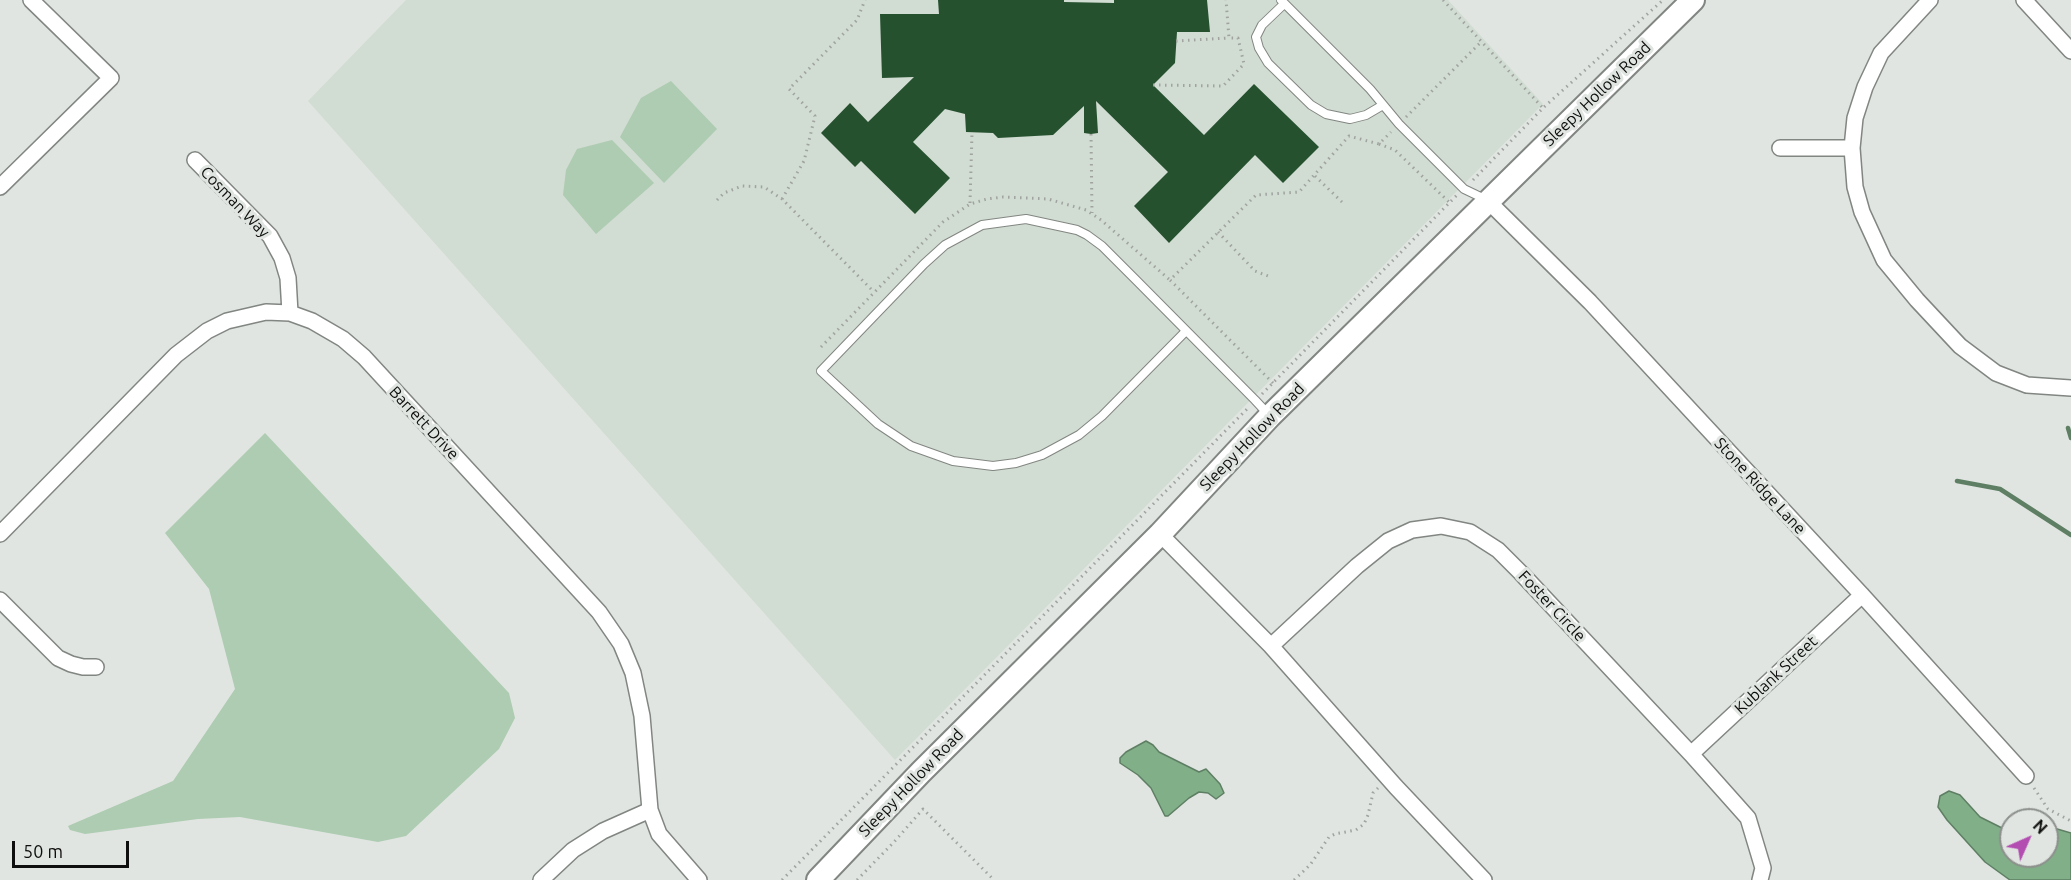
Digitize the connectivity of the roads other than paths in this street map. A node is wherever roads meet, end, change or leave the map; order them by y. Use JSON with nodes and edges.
{"nodes":[{"id":1,"x":32,"y":0,"type":"edge"},
{"id":2,"x":1693,"y":0,"type":"edge"},
{"id":3,"x":1930,"y":0,"type":"edge"},
{"id":4,"x":2024,"y":0,"type":"edge"},
{"id":5,"x":1283,"y":2,"type":"edge"},
{"id":6,"x":2071,"y":51,"type":"edge"},
{"id":7,"x":1383,"y":105,"type":"junction"},
{"id":8,"x":1780,"y":148,"type":"dead end"},
{"id":9,"x":1852,"y":148,"type":"junction"},
{"id":10,"x":195,"y":160,"type":"dead end"},
{"id":11,"x":0,"y":187,"type":"edge"},
{"id":12,"x":1488,"y":201,"type":"junction"},
{"id":13,"x":290,"y":313,"type":"junction"},
{"id":14,"x":1186,"y":331,"type":"junction"},
{"id":15,"x":2071,"y":388,"type":"edge"},
{"id":16,"x":1263,"y":408,"type":"junction"},
{"id":17,"x":0,"y":534,"type":"edge"},
{"id":18,"x":1160,"y":534,"type":"junction"},
{"id":19,"x":1862,"y":595,"type":"junction"},
{"id":20,"x":0,"y":600,"type":"edge"},
{"id":21,"x":1271,"y":646,"type":"junction"},
{"id":22,"x":96,"y":667,"type":"dead end"},
{"id":23,"x":1691,"y":754,"type":"junction"},
{"id":24,"x":2026,"y":776,"type":"road end"},
{"id":25,"x":650,"y":810,"type":"junction"},
{"id":26,"x":541,"y":880,"type":"edge"},
{"id":27,"x":699,"y":880,"type":"edge"},
{"id":28,"x":818,"y":880,"type":"edge"},
{"id":29,"x":1484,"y":880,"type":"edge"},
{"id":30,"x":1760,"y":880,"type":"edge"}],
"edges":[{"from":1,"to":11,"type":"street"},
{"from":2,"to":12,"type":"street","name":"Sleepy Hollow Road"},
{"from":3,"to":9,"type":"street"},
{"from":4,"to":6,"type":"street"},
{"from":5,"to":7,"type":"lane"},
{"from":5,"to":7,"type":"lane"},
{"from":7,"to":12,"type":"lane"},
{"from":8,"to":9,"type":"street"},
{"from":9,"to":15,"type":"street"},
{"from":10,"to":13,"type":"street","name":"Cosman Way"},
{"from":12,"to":16,"type":"street","name":"Sleepy Hollow Road"},
{"from":12,"to":19,"type":"street","name":"Stone Ridge Lane"},
{"from":13,"to":17,"type":"street","name":"Barrett Drive"},
{"from":13,"to":25,"type":"street","name":"Barrett Drive"},
{"from":14,"to":14,"type":"lane"},
{"from":14,"to":16,"type":"lane"},
{"from":16,"to":18,"type":"street","name":"Sleepy Hollow Road"},
{"from":18,"to":21,"type":"street"},
{"from":18,"to":28,"type":"street","name":"Sleepy Hollow Road"},
{"from":19,"to":23,"type":"street","name":"Kublank Street"},
{"from":19,"to":24,"type":"street","name":"Stone Ridge Lane"},
{"from":20,"to":22,"type":"street"},
{"from":21,"to":23,"type":"street","name":"Foster Circle"},
{"from":21,"to":29,"type":"street"},
{"from":23,"to":30,"type":"street","name":"Foster Circle"},
{"from":25,"to":26,"type":"street"},
{"from":25,"to":27,"type":"street","name":"Barrett Drive"}]}
